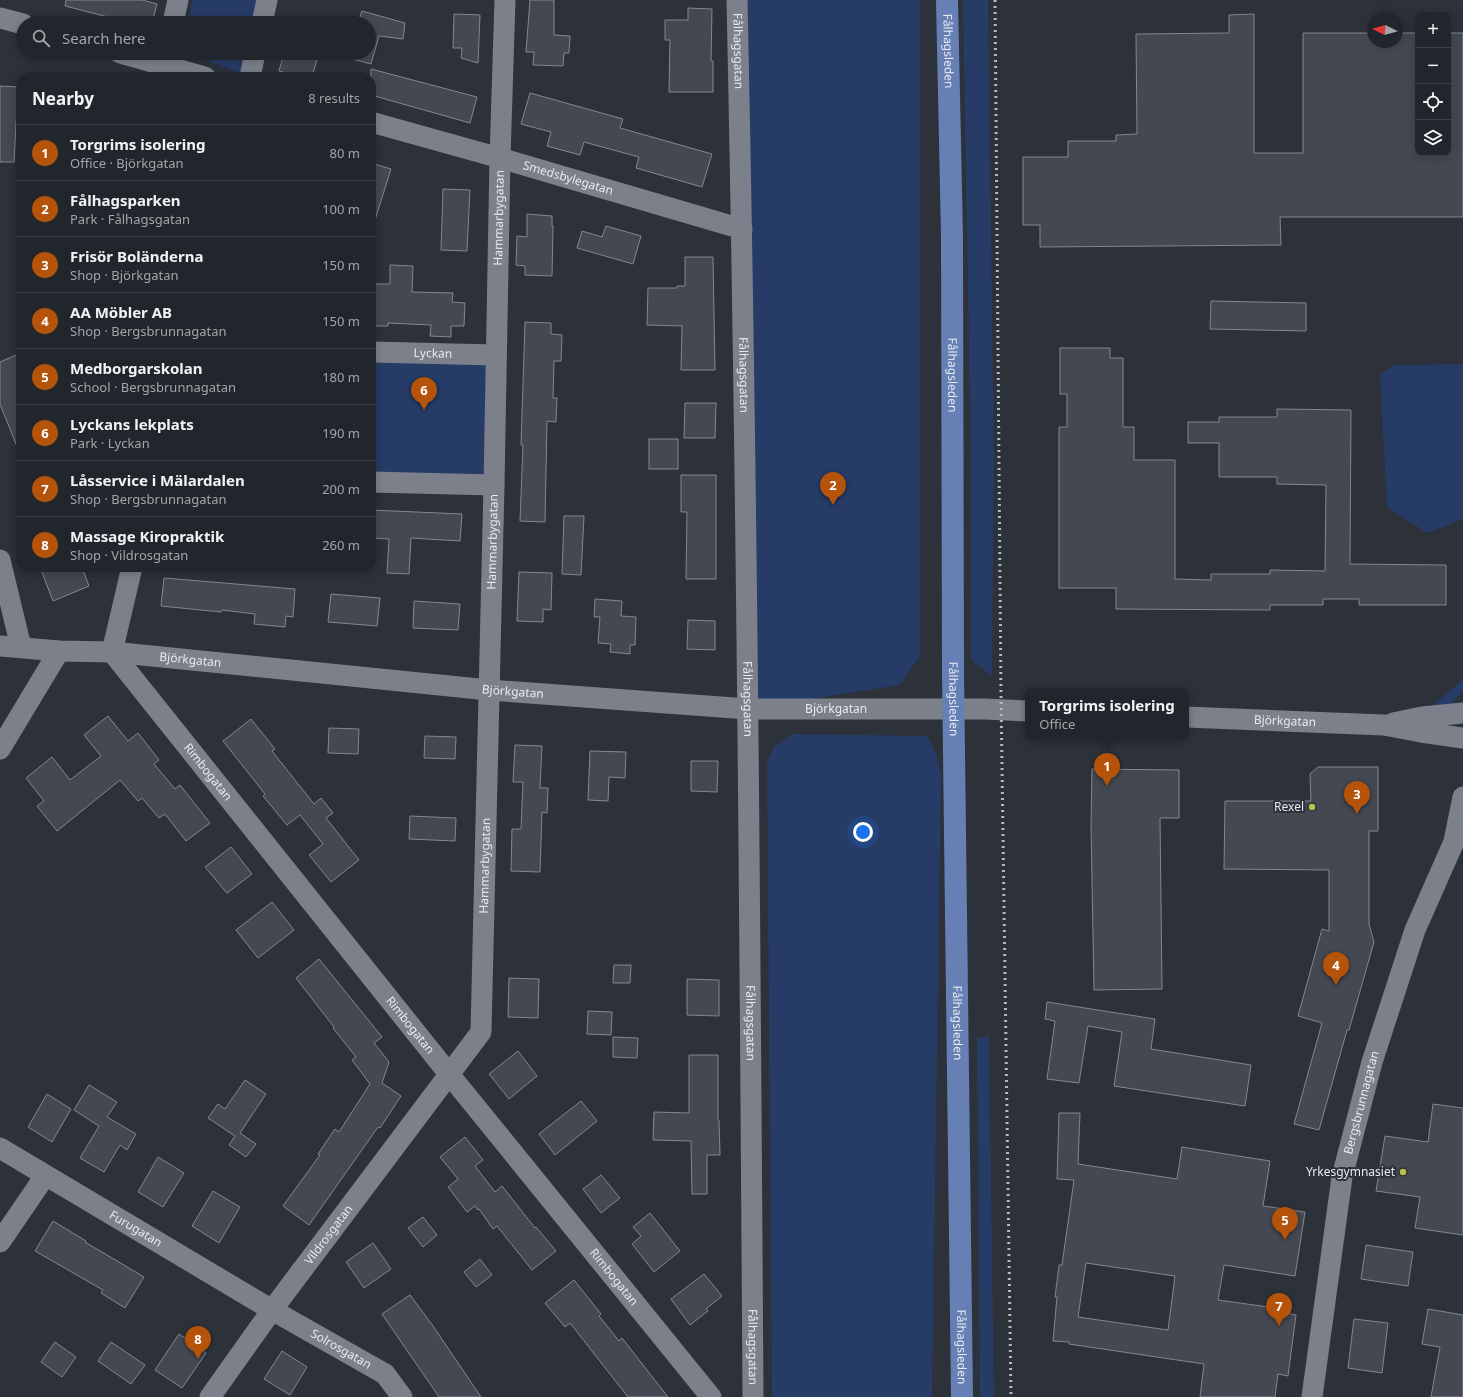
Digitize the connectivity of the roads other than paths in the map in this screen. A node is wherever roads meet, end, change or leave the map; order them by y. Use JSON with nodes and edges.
{"nodes":[{"id":1,"x":178,"y":0,"type":"edge"},
{"id":2,"x":267,"y":0,"type":"edge"},
{"id":3,"x":505,"y":0,"type":"edge"},
{"id":4,"x":737,"y":0,"type":"edge"},
{"id":5,"x":947,"y":0,"type":"edge"},
{"id":6,"x":175,"y":16,"type":"edge"},
{"id":7,"x":264,"y":16,"type":"edge"},
{"id":8,"x":0,"y":18,"type":"edge"},
{"id":9,"x":16,"y":22,"type":"edge"},
{"id":10,"x":166,"y":60,"type":"edge"},
{"id":11,"x":254,"y":60,"type":"edge"},
{"id":12,"x":194,"y":72,"type":"edge"},
{"id":13,"x":251,"y":72,"type":"edge"},
{"id":14,"x":376,"y":123,"type":"edge"},
{"id":15,"x":500,"y":158,"type":"junction"},
{"id":16,"x":742,"y":229,"type":"junction"},
{"id":17,"x":376,"y":352,"type":"edge"},
{"id":18,"x":496,"y":355,"type":"junction"},
{"id":19,"x":376,"y":482,"type":"edge"},
{"id":20,"x":494,"y":485,"type":"junction"},
{"id":21,"x":0,"y":560,"type":"edge"},
{"id":22,"x":131,"y":572,"type":"edge"},
{"id":23,"x":0,"y":646,"type":"edge"},
{"id":24,"x":21,"y":647,"type":"junction"},
{"id":25,"x":60,"y":651,"type":"junction"},
{"id":26,"x":112,"y":652,"type":"junction"},
{"id":27,"x":489,"y":690,"type":"junction"},
{"id":28,"x":748,"y":709,"type":"junction"},
{"id":29,"x":954,"y":709,"type":"junction"},
{"id":30,"x":1025,"y":711,"type":"edge"},
{"id":31,"x":1463,"y":713,"type":"edge"},
{"id":32,"x":1189,"y":717,"type":"edge"},
{"id":33,"x":1384,"y":725,"type":"junction"},
{"id":34,"x":1463,"y":738,"type":"edge"},
{"id":35,"x":0,"y":749,"type":"edge"},
{"id":36,"x":1463,"y":797,"type":"edge"},
{"id":37,"x":1458,"y":835,"type":"edge"},
{"id":38,"x":449,"y":1074,"type":"junction"},
{"id":39,"x":0,"y":1148,"type":"edge"},
{"id":40,"x":45,"y":1176,"type":"junction"},
{"id":41,"x":0,"y":1242,"type":"edge"},
{"id":42,"x":272,"y":1310,"type":"junction"},
{"id":43,"x":210,"y":1397,"type":"edge"},
{"id":44,"x":402,"y":1397,"type":"edge"},
{"id":45,"x":711,"y":1397,"type":"edge"},
{"id":46,"x":753,"y":1397,"type":"edge"},
{"id":47,"x":962,"y":1397,"type":"edge"},
{"id":48,"x":1312,"y":1397,"type":"edge"}],
"edges":[{"from":1,"to":6,"type":"street"},
{"from":2,"to":7,"type":"street"},
{"from":3,"to":15,"type":"street","name":"Hammarbygatan"},
{"from":4,"to":16,"type":"street","name":"Fålhagsgatan"},
{"from":5,"to":29,"type":"main road","name":"Fålhagsleden"},
{"from":8,"to":9,"type":"street"},
{"from":10,"to":12,"type":"street"},
{"from":11,"to":13,"type":"street"},
{"from":14,"to":15,"type":"street","name":"Smedsbylegatan"},
{"from":15,"to":16,"type":"street","name":"Smedsbylegatan"},
{"from":15,"to":18,"type":"street","name":"Hammarbygatan"},
{"from":16,"to":28,"type":"street","name":"Fålhagsgatan"},
{"from":17,"to":18,"type":"street","name":"Lyckan"},
{"from":18,"to":20,"type":"street","name":"Hammarbygatan"},
{"from":19,"to":20,"type":"street"},
{"from":20,"to":27,"type":"street","name":"Hammarbygatan"},
{"from":21,"to":24,"type":"street"},
{"from":22,"to":26,"type":"street"},
{"from":23,"to":24,"type":"street","name":"Björkgatan"},
{"from":24,"to":25,"type":"street","name":"Björkgatan"},
{"from":25,"to":26,"type":"street","name":"Björkgatan"},
{"from":25,"to":35,"type":"street"},
{"from":26,"to":27,"type":"street","name":"Björkgatan"},
{"from":26,"to":38,"type":"street","name":"Rimbogatan"},
{"from":27,"to":28,"type":"street","name":"Björkgatan"},
{"from":27,"to":38,"type":"street","name":"Hammarbygatan"},
{"from":28,"to":29,"type":"street","name":"Björkgatan"},
{"from":28,"to":46,"type":"street","name":"Fålhagsgatan"},
{"from":29,"to":30,"type":"street","name":"Björkgatan"},
{"from":29,"to":47,"type":"main road","name":"Fålhagsleden"},
{"from":31,"to":33,"type":"street","name":"Björkgatan"},
{"from":32,"to":33,"type":"street","name":"Björkgatan"},
{"from":33,"to":34,"type":"street","name":"Björkgatan"},
{"from":36,"to":37,"type":"street","name":"Bergsbrunnagatan"},
{"from":37,"to":48,"type":"street","name":"Bergsbrunnagatan"},
{"from":38,"to":42,"type":"street","name":"Vildrosgatan"},
{"from":38,"to":45,"type":"street","name":"Rimbogatan"},
{"from":39,"to":40,"type":"street","name":"Furugatan"},
{"from":40,"to":41,"type":"street"},
{"from":40,"to":42,"type":"street","name":"Furugatan"},
{"from":42,"to":43,"type":"street","name":"Vildrosgatan"},
{"from":42,"to":44,"type":"street","name":"Solrosgatan"}]}
